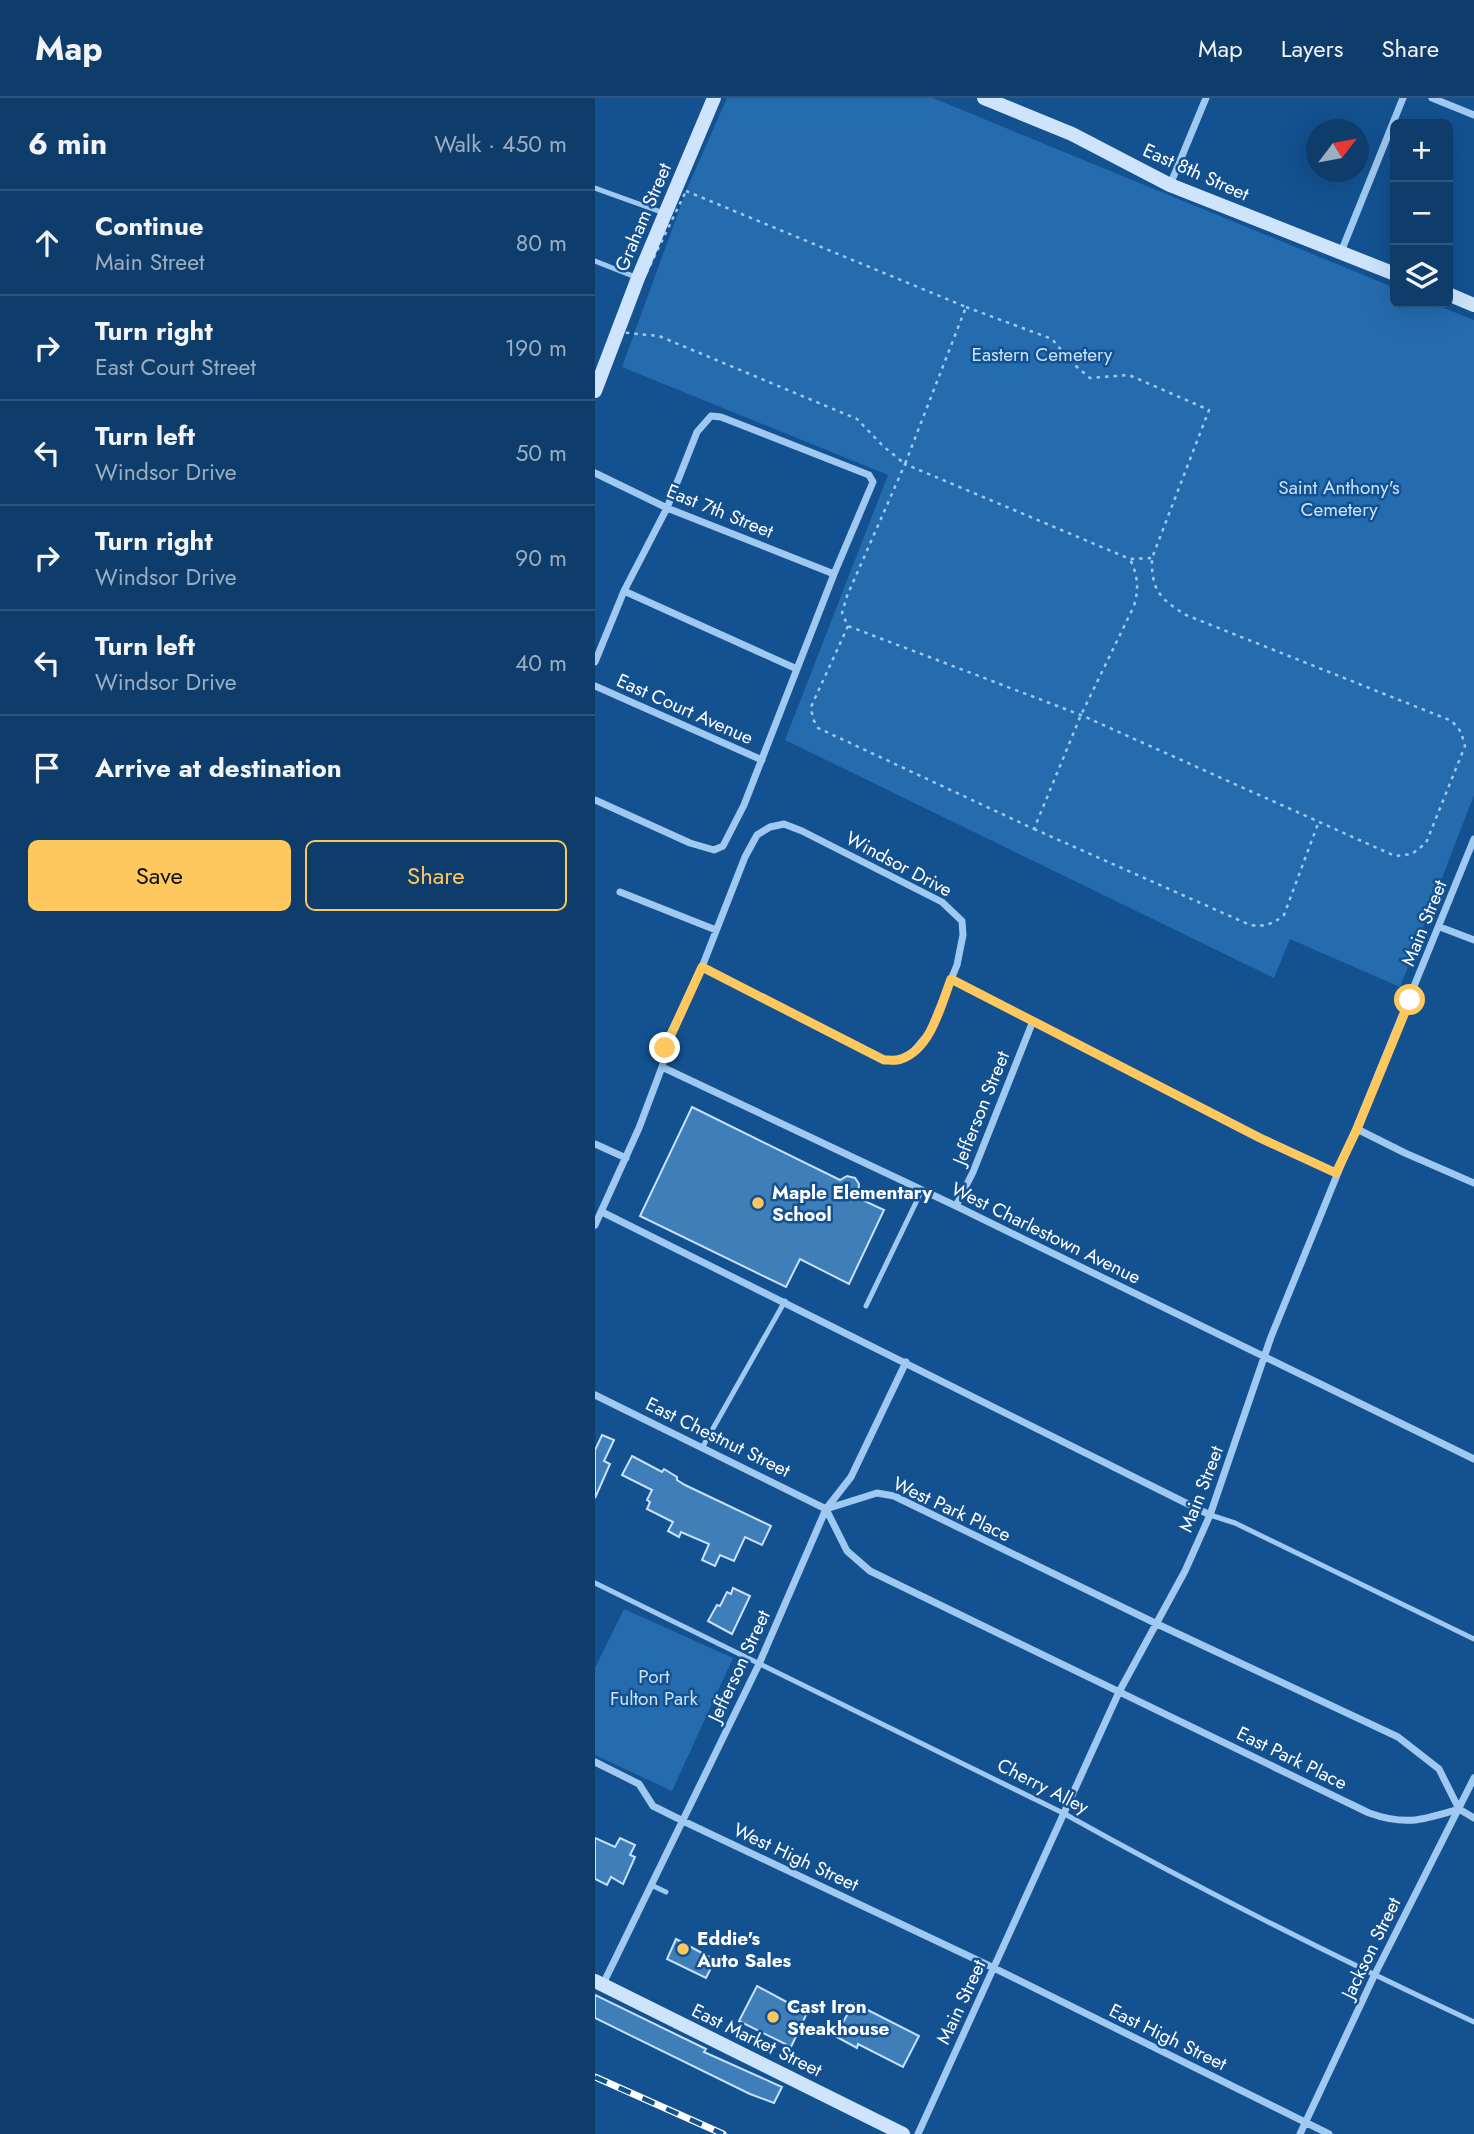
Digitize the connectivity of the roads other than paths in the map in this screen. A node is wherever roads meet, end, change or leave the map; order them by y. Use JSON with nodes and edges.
{"nodes":[{"id":1,"x":714,"y":98,"type":"edge"},
{"id":2,"x":984,"y":98,"type":"edge"},
{"id":3,"x":1206,"y":98,"type":"edge"},
{"id":4,"x":1403,"y":98,"type":"edge"},
{"id":5,"x":1432,"y":98,"type":"edge"},
{"id":6,"x":1474,"y":116,"type":"edge"},
{"id":7,"x":1170,"y":185,"type":"junction"},
{"id":8,"x":595,"y":188,"type":"edge"},
{"id":9,"x":665,"y":214,"type":"junction"},
{"id":10,"x":1341,"y":253,"type":"junction"},
{"id":11,"x":595,"y":261,"type":"edge"},
{"id":12,"x":1390,"y":272,"type":"edge"},
{"id":13,"x":638,"y":278,"type":"junction"},
{"id":14,"x":1453,"y":296,"type":"edge"},
{"id":15,"x":1474,"y":304,"type":"edge"},
{"id":16,"x":599,"y":368,"type":"edge"},
{"id":17,"x":595,"y":391,"type":"edge"},
{"id":18,"x":595,"y":473,"type":"edge"},
{"id":19,"x":667,"y":508,"type":"junction"},
{"id":20,"x":834,"y":574,"type":"junction"},
{"id":21,"x":624,"y":591,"type":"junction"},
{"id":22,"x":595,"y":662,"type":"edge"},
{"id":23,"x":797,"y":669,"type":"junction"},
{"id":24,"x":595,"y":686,"type":"edge"},
{"id":25,"x":762,"y":760,"type":"junction"},
{"id":26,"x":595,"y":800,"type":"edge"},
{"id":27,"x":1474,"y":839,"type":"edge"},
{"id":28,"x":620,"y":892,"type":"dead end"},
{"id":29,"x":1440,"y":927,"type":"junction"},
{"id":30,"x":716,"y":930,"type":"junction"},
{"id":31,"x":1474,"y":940,"type":"edge"},
{"id":32,"x":702,"y":967,"type":"junction"},
{"id":33,"x":951,"y":979,"type":"junction"},
{"id":34,"x":1033,"y":1021,"type":"junction"},
{"id":35,"x":662,"y":1067,"type":"junction"},
{"id":36,"x":1357,"y":1129,"type":"junction"},
{"id":37,"x":595,"y":1144,"type":"edge"},
{"id":38,"x":626,"y":1158,"type":"junction"},
{"id":39,"x":1336,"y":1173,"type":"junction"},
{"id":40,"x":1474,"y":1183,"type":"edge"},
{"id":41,"x":922,"y":1190,"type":"junction"},
{"id":42,"x":956,"y":1206,"type":"junction"},
{"id":43,"x":602,"y":1212,"type":"junction"},
{"id":44,"x":595,"y":1225,"type":"edge"},
{"id":45,"x":785,"y":1301,"type":"junction"},
{"id":46,"x":866,"y":1306,"type":"dead end"},
{"id":47,"x":1264,"y":1357,"type":"junction"},
{"id":48,"x":906,"y":1362,"type":"junction"},
{"id":49,"x":595,"y":1395,"type":"edge"},
{"id":50,"x":702,"y":1448,"type":"junction"},
{"id":51,"x":1474,"y":1459,"type":"edge"},
{"id":52,"x":826,"y":1509,"type":"junction"},
{"id":53,"x":1210,"y":1515,"type":"junction"},
{"id":54,"x":595,"y":1583,"type":"edge"},
{"id":55,"x":1155,"y":1623,"type":"junction"},
{"id":56,"x":1474,"y":1639,"type":"edge"},
{"id":57,"x":759,"y":1664,"type":"junction"},
{"id":58,"x":1119,"y":1692,"type":"junction"},
{"id":59,"x":595,"y":1762,"type":"edge"},
{"id":60,"x":1474,"y":1778,"type":"edge"},
{"id":61,"x":1458,"y":1809,"type":"junction"},
{"id":62,"x":1063,"y":1813,"type":"junction"},
{"id":63,"x":1474,"y":1818,"type":"edge"},
{"id":64,"x":683,"y":1821,"type":"junction"},
{"id":65,"x":651,"y":1885,"type":"junction"},
{"id":66,"x":666,"y":1892,"type":"dead end"},
{"id":67,"x":993,"y":1968,"type":"junction"},
{"id":68,"x":1374,"y":1976,"type":"junction"},
{"id":69,"x":599,"y":1983,"type":"edge"},
{"id":70,"x":1474,"y":2022,"type":"edge"},
{"id":71,"x":1305,"y":2123,"type":"junction"},
{"id":72,"x":903,"y":2134,"type":"edge"},
{"id":73,"x":918,"y":2134,"type":"edge"},
{"id":74,"x":1300,"y":2134,"type":"edge"},
{"id":75,"x":1329,"y":2134,"type":"edge"}],
"edges":[{"from":1,"to":9,"type":"main road","name":"Graham Street"},
{"from":2,"to":7,"type":"main road","name":"East 8th Street"},
{"from":3,"to":7,"type":"street"},
{"from":4,"to":10,"type":"street"},
{"from":5,"to":6,"type":"street"},
{"from":7,"to":10,"type":"main road","name":"East 8th Street"},
{"from":8,"to":9,"type":"lane"},
{"from":9,"to":13,"type":"main road","name":"Graham Street"},
{"from":10,"to":12,"type":"main road","name":"East 8th Street"},
{"from":11,"to":13,"type":"lane"},
{"from":13,"to":16,"type":"main road","name":"Graham Street"},
{"from":14,"to":15,"type":"main road"},
{"from":16,"to":17,"type":"main road","name":"Graham Street"},
{"from":18,"to":19,"type":"street","name":"East 7th Street"},
{"from":19,"to":20,"type":"street","name":"East 7th Street"},
{"from":19,"to":20,"type":"street"},
{"from":19,"to":21,"type":"street"},
{"from":20,"to":23,"type":"street"},
{"from":21,"to":22,"type":"street"},
{"from":21,"to":23,"type":"street"},
{"from":23,"to":25,"type":"street"},
{"from":24,"to":25,"type":"street","name":"East Court Avenue"},
{"from":25,"to":26,"type":"street"},
{"from":27,"to":29,"type":"street","name":"Main Street"},
{"from":28,"to":30,"type":"street"},
{"from":29,"to":31,"type":"street"},
{"from":29,"to":36,"type":"street","name":"Main Street"},
{"from":30,"to":32,"type":"street","name":"Windsor Drive"},
{"from":30,"to":33,"type":"street","name":"Windsor Drive"},
{"from":32,"to":33,"type":"street","name":"Windsor Drive"},
{"from":32,"to":35,"type":"street","name":"Windsor Drive"},
{"from":33,"to":34,"type":"street"},
{"from":34,"to":39,"type":"street"},
{"from":34,"to":42,"type":"street","name":"Jefferson Street"},
{"from":35,"to":38,"type":"street","name":"Windsor Drive"},
{"from":35,"to":41,"type":"street","name":"West Charlestown Avenue"},
{"from":36,"to":39,"type":"street","name":"Main Street"},
{"from":36,"to":40,"type":"street"},
{"from":37,"to":38,"type":"street"},
{"from":38,"to":43,"type":"street","name":"Windsor Drive"},
{"from":39,"to":47,"type":"street","name":"Main Street"},
{"from":41,"to":42,"type":"street","name":"West Charlestown Avenue"},
{"from":41,"to":46,"type":"lane"},
{"from":42,"to":47,"type":"street","name":"West Charlestown Avenue"},
{"from":43,"to":44,"type":"street","name":"Windsor Drive"},
{"from":43,"to":45,"type":"street"},
{"from":45,"to":48,"type":"street"},
{"from":45,"to":50,"type":"lane"},
{"from":47,"to":51,"type":"street","name":"West Charlestown Avenue"},
{"from":47,"to":53,"type":"street","name":"Main Street"},
{"from":48,"to":52,"type":"street","name":"Jefferson Street"},
{"from":48,"to":53,"type":"street"},
{"from":49,"to":50,"type":"street","name":"East Chestnut Street"},
{"from":50,"to":52,"type":"street","name":"East Chestnut Street"},
{"from":52,"to":55,"type":"street","name":"West Park Place"},
{"from":52,"to":57,"type":"street","name":"Jefferson Street"},
{"from":52,"to":58,"type":"street"},
{"from":53,"to":55,"type":"street","name":"Main Street"},
{"from":53,"to":56,"type":"lane"},
{"from":54,"to":57,"type":"lane","name":"Cherry Alley"},
{"from":55,"to":58,"type":"street","name":"Main Street"},
{"from":55,"to":61,"type":"street"},
{"from":57,"to":62,"type":"lane","name":"Cherry Alley"},
{"from":57,"to":64,"type":"street","name":"Jefferson Street"},
{"from":58,"to":61,"type":"street","name":"East Park Place"},
{"from":58,"to":62,"type":"street","name":"Main Street"},
{"from":59,"to":64,"type":"street","name":"West High Street"},
{"from":60,"to":61,"type":"street","name":"Jackson Street"},
{"from":61,"to":63,"type":"street"},
{"from":61,"to":68,"type":"street","name":"Jackson Street"},
{"from":62,"to":67,"type":"street","name":"Main Street"},
{"from":62,"to":68,"type":"lane","name":"Cherry Alley"},
{"from":64,"to":65,"type":"street","name":"Jefferson Street"},
{"from":64,"to":67,"type":"street","name":"West High Street"},
{"from":65,"to":66,"type":"lane"},
{"from":65,"to":69,"type":"street","name":"Jefferson Street"},
{"from":67,"to":71,"type":"street","name":"East High Street"},
{"from":67,"to":73,"type":"street","name":"Main Street"},
{"from":68,"to":70,"type":"lane","name":"Cherry Alley"},
{"from":68,"to":71,"type":"street","name":"Jackson Street"},
{"from":69,"to":72,"type":"main road","name":"East Market Street"},
{"from":71,"to":74,"type":"street","name":"Jackson Street"},
{"from":71,"to":75,"type":"street","name":"East High Street"}]}
